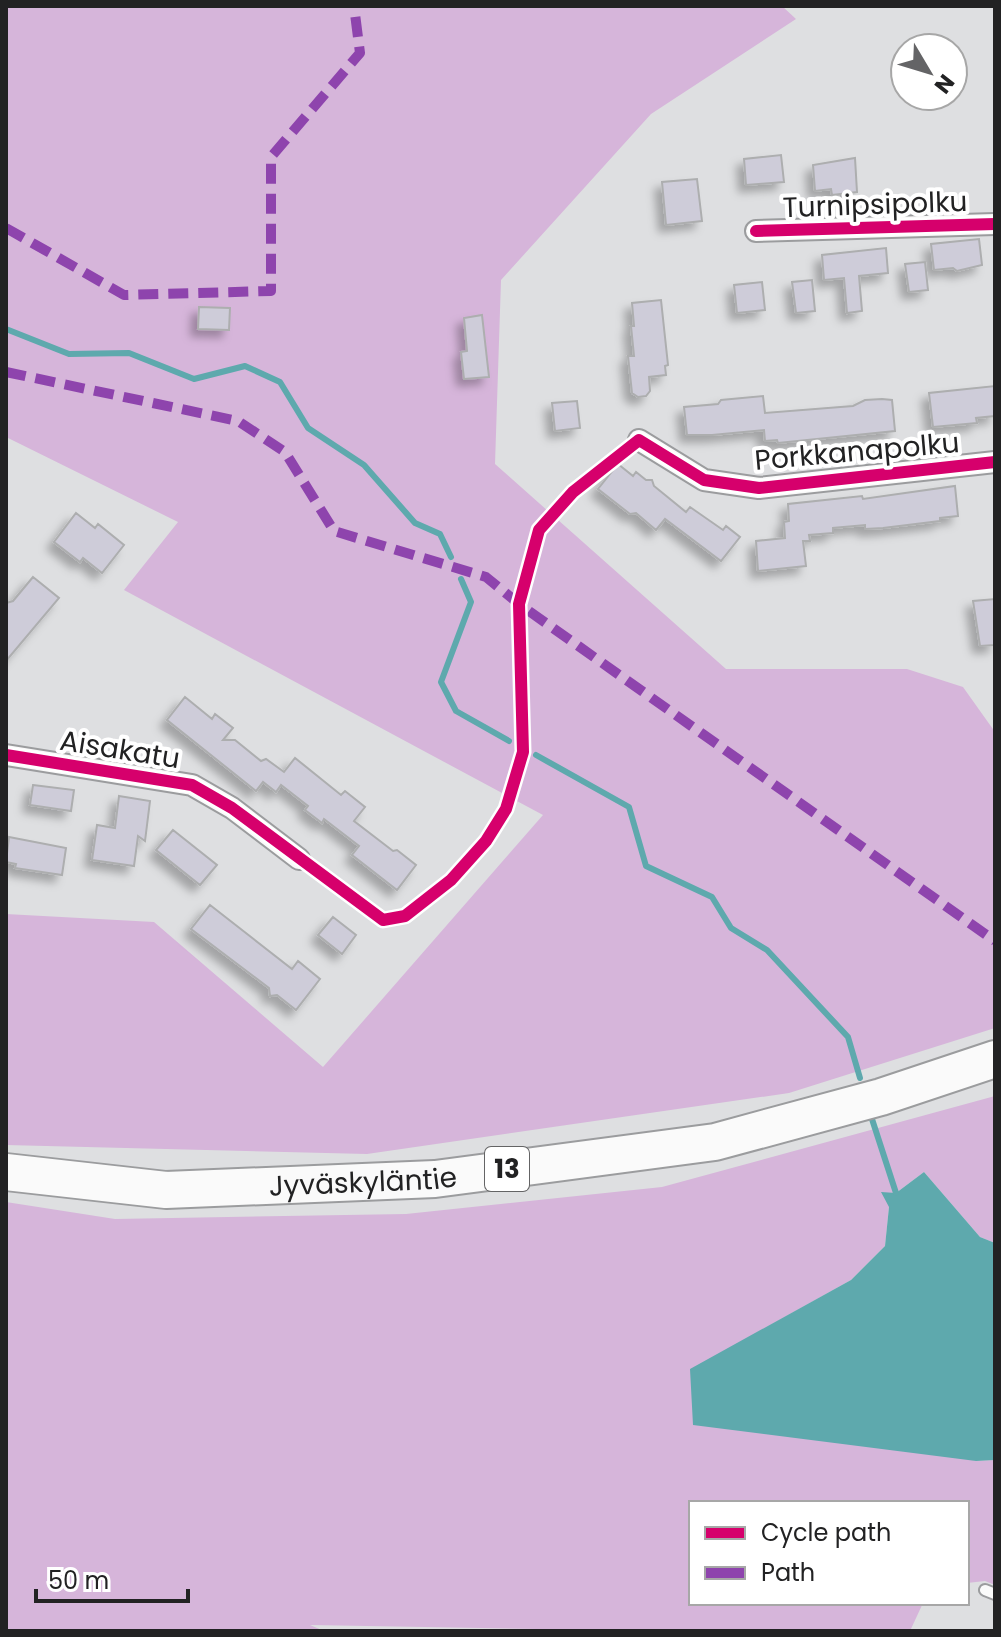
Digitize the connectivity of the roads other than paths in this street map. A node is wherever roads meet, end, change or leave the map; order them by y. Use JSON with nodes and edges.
{"nodes":[{"id":1,"x":995,"y":224,"type":"edge"},
{"id":2,"x":756,"y":231,"type":"dead end"},
{"id":3,"x":639,"y":440,"type":"dead end"},
{"id":4,"x":995,"y":462,"type":"edge"},
{"id":5,"x":6,"y":755,"type":"edge"},
{"id":6,"x":299,"y":859,"type":"dead end"},
{"id":7,"x":995,"y":1059,"type":"edge"},
{"id":8,"x":6,"y":1172,"type":"edge"}],
"edges":[{"from":1,"to":2,"type":"street","name":"Turnipsipolku"},
{"from":3,"to":4,"type":"street","name":"Porkkanapolku"},
{"from":5,"to":6,"type":"street","name":"Aisakatu"},
{"from":7,"to":8,"type":"highway","name":"Jyväskyläntie","number":"13"}]}
